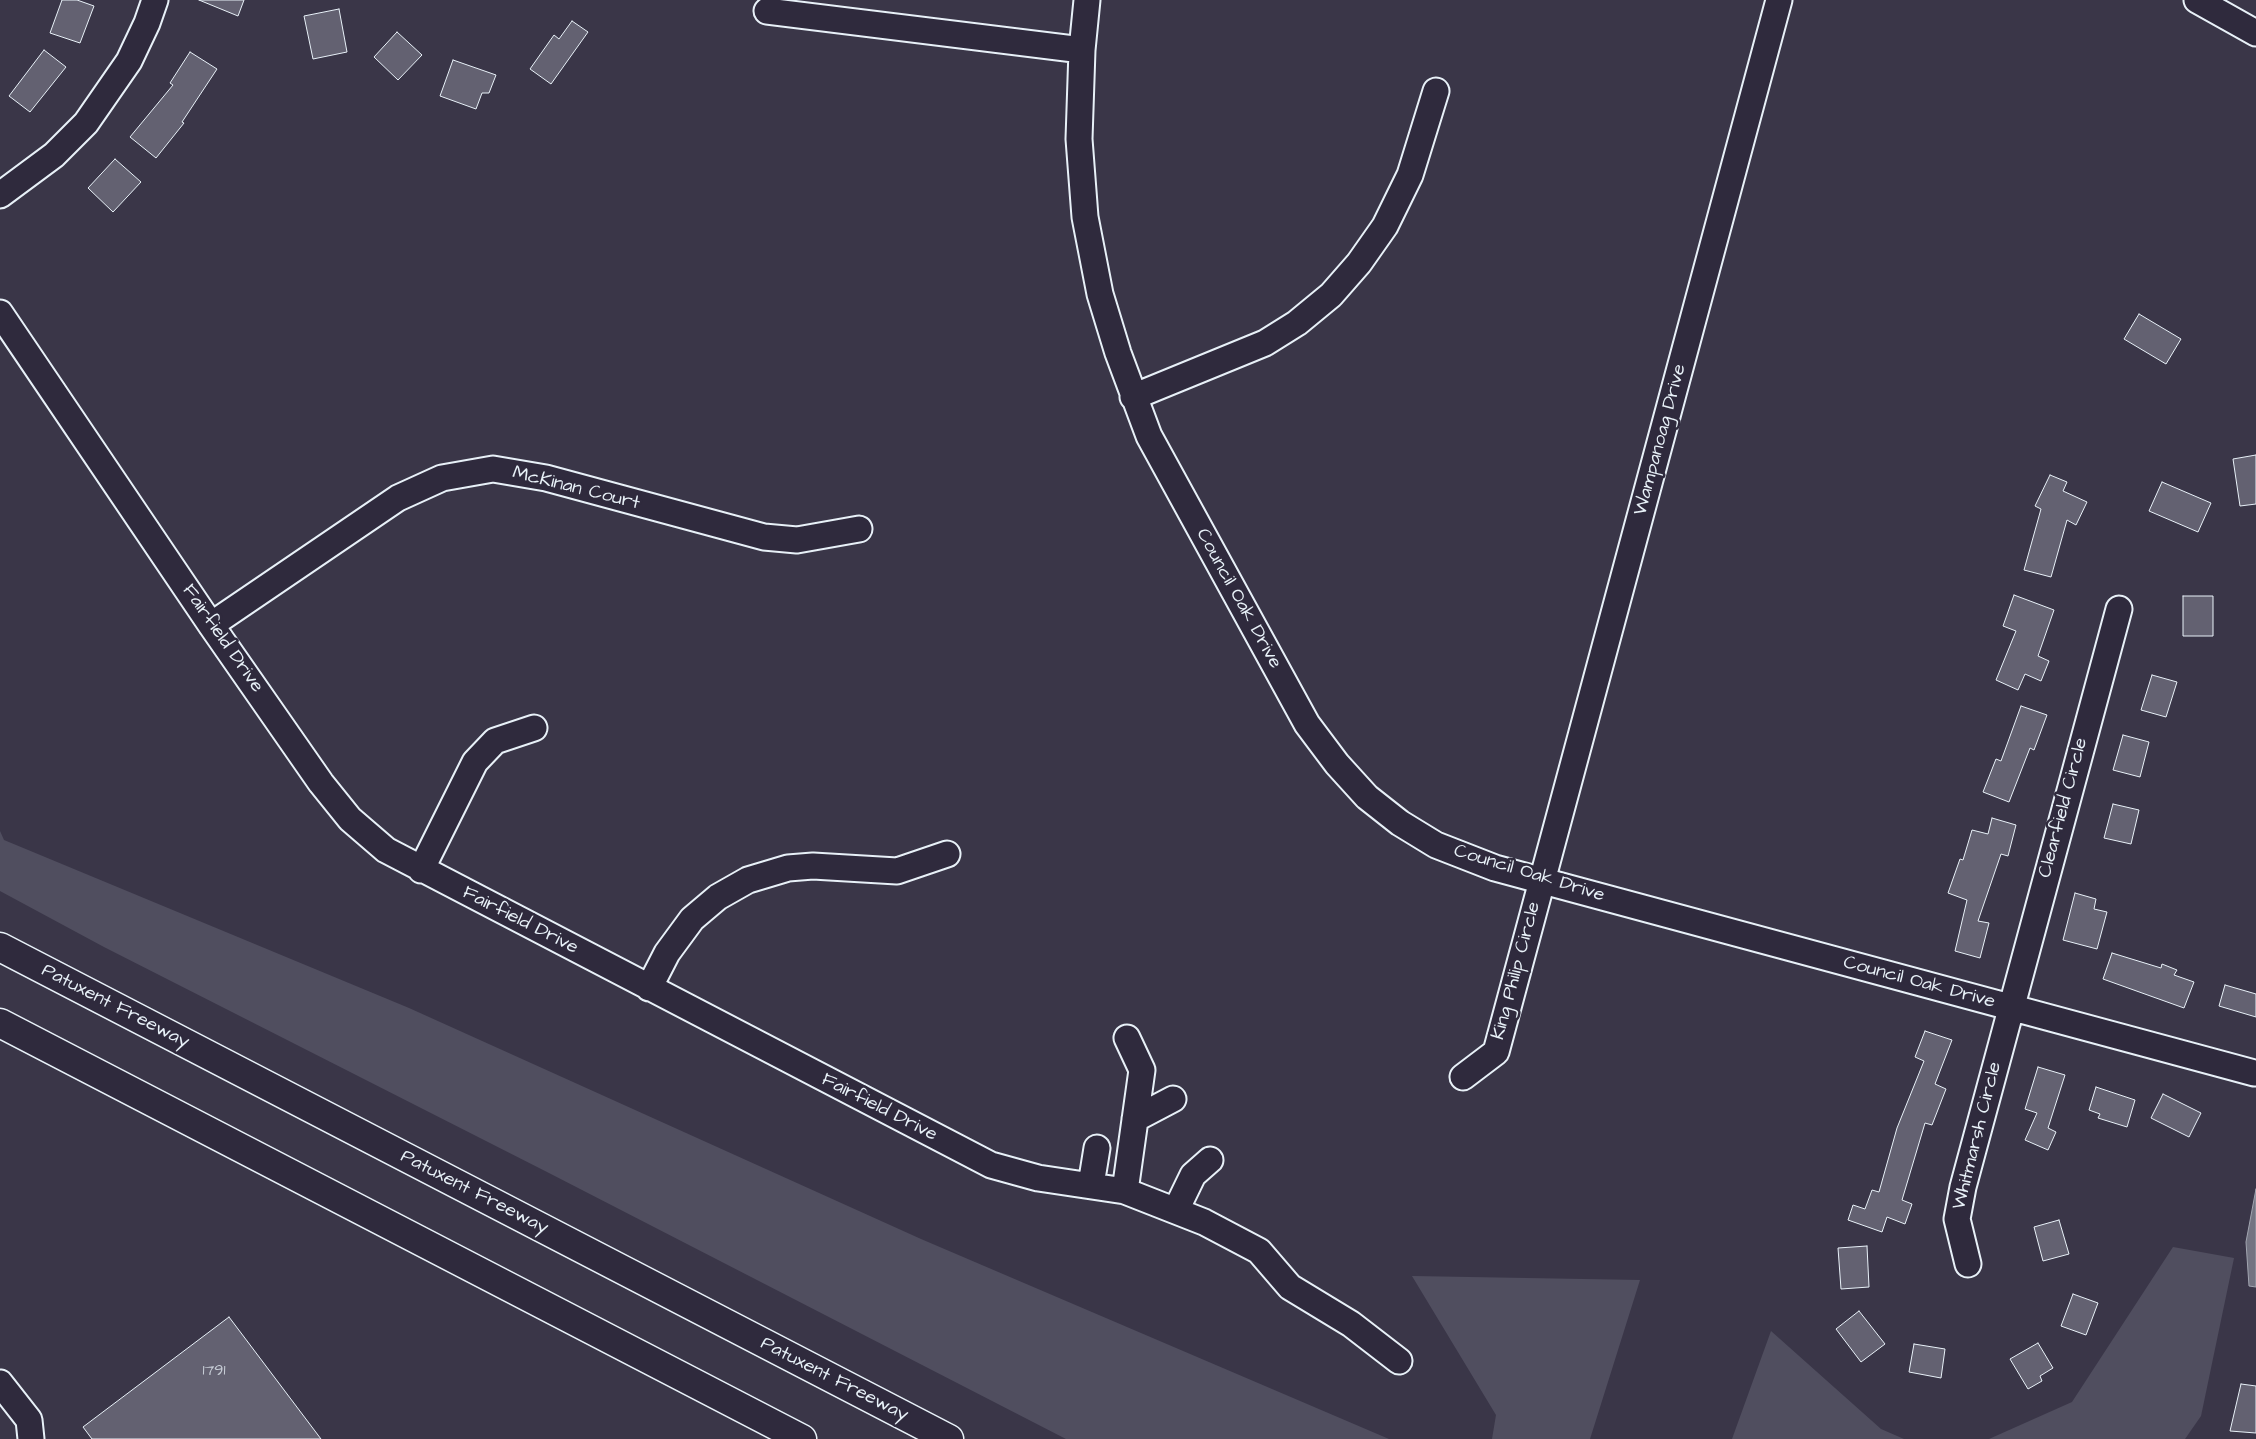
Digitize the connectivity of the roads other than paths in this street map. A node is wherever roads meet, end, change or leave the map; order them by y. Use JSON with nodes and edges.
{"nodes":[{"id":1,"x":155,"y":0,"type":"edge"},
{"id":2,"x":1087,"y":0,"type":"edge"},
{"id":3,"x":1780,"y":0,"type":"edge"},
{"id":4,"x":2197,"y":0,"type":"edge"},
{"id":5,"x":767,"y":11,"type":"dead end"},
{"id":6,"x":2256,"y":33,"type":"edge"},
{"id":7,"x":1082,"y":50,"type":"junction"},
{"id":8,"x":1436,"y":91,"type":"dead end"},
{"id":9,"x":0,"y":195,"type":"edge"},
{"id":10,"x":0,"y":313,"type":"edge"},
{"id":11,"x":1133,"y":396,"type":"junction"},
{"id":12,"x":859,"y":529,"type":"dead end"},
{"id":13,"x":2119,"y":609,"type":"dead end"},
{"id":14,"x":212,"y":625,"type":"junction"},
{"id":15,"x":534,"y":728,"type":"dead end"},
{"id":16,"x":946,"y":854,"type":"dead end"},
{"id":17,"x":420,"y":870,"type":"junction"},
{"id":18,"x":1542,"y":880,"type":"junction"},
{"id":19,"x":0,"y":948,"type":"edge"},
{"id":20,"x":649,"y":988,"type":"junction"},
{"id":21,"x":2010,"y":1007,"type":"junction"},
{"id":22,"x":0,"y":1023,"type":"edge"},
{"id":23,"x":1128,"y":1038,"type":"dead end"},
{"id":24,"x":2254,"y":1073,"type":"dead end"},
{"id":25,"x":1463,"y":1077,"type":"dead end"},
{"id":26,"x":1173,"y":1099,"type":"dead end"},
{"id":27,"x":1135,"y":1119,"type":"junction"},
{"id":28,"x":1097,"y":1148,"type":"dead end"},
{"id":29,"x":1210,"y":1160,"type":"dead end"},
{"id":30,"x":1091,"y":1185,"type":"junction"},
{"id":31,"x":1124,"y":1191,"type":"junction"},
{"id":32,"x":1176,"y":1210,"type":"junction"},
{"id":33,"x":1968,"y":1264,"type":"dead end"},
{"id":34,"x":1400,"y":1362,"type":"dead end"},
{"id":35,"x":0,"y":1383,"type":"edge"},
{"id":36,"x":31,"y":1439,"type":"edge"},
{"id":37,"x":802,"y":1439,"type":"edge"},
{"id":38,"x":949,"y":1439,"type":"edge"}],
"edges":[{"from":1,"to":9,"type":"street"},
{"from":2,"to":7,"type":"street","name":"Council Oak Drive"},
{"from":3,"to":18,"type":"street","name":"Wampanoag Drive"},
{"from":4,"to":6,"type":"street"},
{"from":5,"to":7,"type":"street"},
{"from":7,"to":11,"type":"street","name":"Council Oak Drive"},
{"from":8,"to":11,"type":"street"},
{"from":10,"to":14,"type":"street","name":"Fairfield Drive"},
{"from":11,"to":18,"type":"street","name":"Council Oak Drive"},
{"from":12,"to":14,"type":"street","name":"McKinan Court"},
{"from":13,"to":21,"type":"street","name":"Clearfield Circle"},
{"from":14,"to":17,"type":"street","name":"Fairfield Drive"},
{"from":15,"to":17,"type":"street"},
{"from":16,"to":20,"type":"street"},
{"from":17,"to":20,"type":"street","name":"Fairfield Drive"},
{"from":18,"to":21,"type":"street","name":"Council Oak Drive"},
{"from":18,"to":25,"type":"street","name":"King Philip Circle"},
{"from":19,"to":38,"type":"highway","name":"Patuxent Freeway"},
{"from":20,"to":30,"type":"street","name":"Fairfield Drive"},
{"from":21,"to":24,"type":"street","name":"Council Oak Drive"},
{"from":21,"to":33,"type":"street","name":"Whitmarsh Circle"},
{"from":22,"to":37,"type":"highway"},
{"from":23,"to":27,"type":"street"},
{"from":26,"to":27,"type":"street"},
{"from":27,"to":31,"type":"street"},
{"from":28,"to":30,"type":"street"},
{"from":29,"to":32,"type":"street"},
{"from":30,"to":31,"type":"street","name":"Fairfield Drive"},
{"from":31,"to":32,"type":"street","name":"Fairfield Drive"},
{"from":32,"to":34,"type":"street","name":"Fairfield Drive"},
{"from":35,"to":36,"type":"street"}]}
